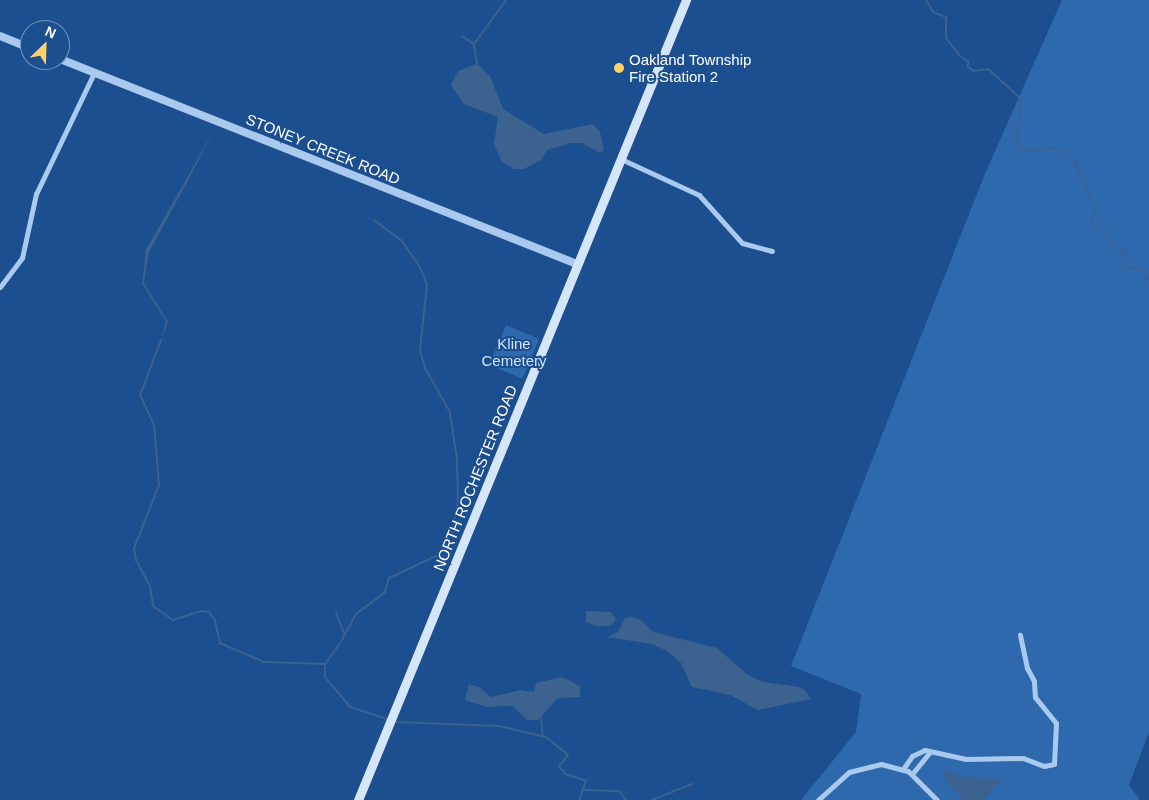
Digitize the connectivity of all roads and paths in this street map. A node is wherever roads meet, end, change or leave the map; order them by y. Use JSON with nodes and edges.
{"nodes":[{"id":1,"x":686,"y":0,"type":"edge"},
{"id":2,"x":0,"y":36,"type":"edge"},
{"id":3,"x":20,"y":44,"type":"edge"},
{"id":4,"x":70,"y":63,"type":"edge"},
{"id":5,"x":94,"y":72,"type":"junction"},
{"id":6,"x":621,"y":159,"type":"junction"},
{"id":7,"x":772,"y":251,"type":"dead end"},
{"id":8,"x":577,"y":264,"type":"junction"},
{"id":9,"x":0,"y":287,"type":"edge"},
{"id":10,"x":1020,"y":634,"type":"dead end"},
{"id":11,"x":930,"y":752,"type":"junction"},
{"id":12,"x":903,"y":769,"type":"junction"},
{"id":13,"x":912,"y":774,"type":"junction"},
{"id":14,"x":358,"y":800,"type":"edge"},
{"id":15,"x":818,"y":800,"type":"edge"},
{"id":16,"x":937,"y":800,"type":"edge"}],
"edges":[{"from":1,"to":6,"type":"main road","name":"NORTH ROCHESTER ROAD"},
{"from":2,"to":3,"type":"street"},
{"from":4,"to":5,"type":"street","name":"STONEY CREEK ROAD"},
{"from":5,"to":8,"type":"street","name":"STONEY CREEK ROAD"},
{"from":5,"to":9,"type":"street"},
{"from":6,"to":7,"type":"street"},
{"from":6,"to":8,"type":"main road","name":"NORTH ROCHESTER ROAD"},
{"from":8,"to":14,"type":"main road","name":"NORTH ROCHESTER ROAD"},
{"from":10,"to":11,"type":"street"},
{"from":11,"to":12,"type":"street"},
{"from":11,"to":13,"type":"street"},
{"from":12,"to":13,"type":"street"},
{"from":12,"to":15,"type":"street"},
{"from":13,"to":16,"type":"street"}]}
